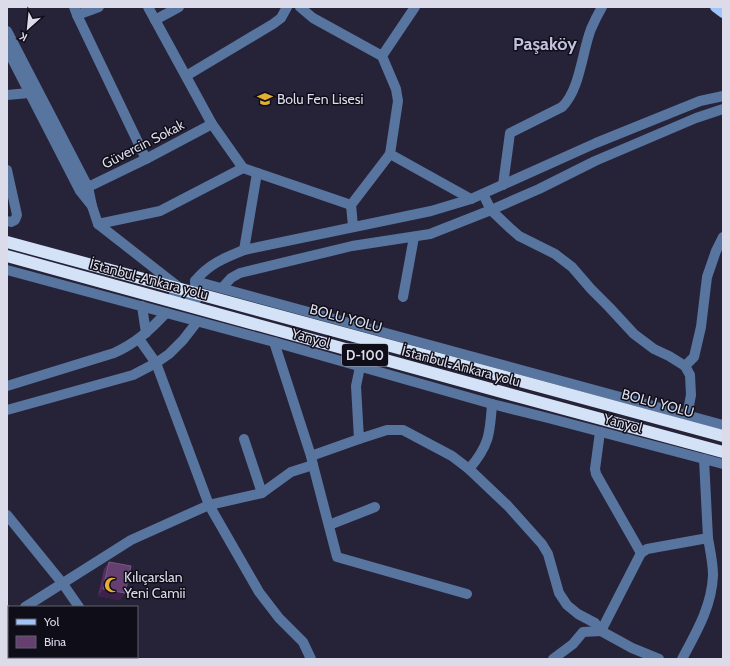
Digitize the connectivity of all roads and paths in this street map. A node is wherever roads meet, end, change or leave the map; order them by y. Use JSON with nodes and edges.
{"nodes":[{"id":1,"x":99,"y":7,"type":"edge"},
{"id":2,"x":148,"y":7,"type":"edge"},
{"id":3,"x":287,"y":7,"type":"edge"},
{"id":4,"x":300,"y":7,"type":"edge"},
{"id":5,"x":416,"y":7,"type":"edge"},
{"id":6,"x":602,"y":7,"type":"edge"},
{"id":7,"x":716,"y":7,"type":"edge"},
{"id":8,"x":173,"y":8,"type":"edge"},
{"id":9,"x":76,"y":11,"type":"edge"},
{"id":10,"x":723,"y":13,"type":"edge"},
{"id":11,"x":155,"y":20,"type":"junction"},
{"id":12,"x":7,"y":31,"type":"edge"},
{"id":13,"x":7,"y":49,"type":"edge"},
{"id":14,"x":382,"y":56,"type":"junction"},
{"id":15,"x":186,"y":76,"type":"junction"},
{"id":16,"x":29,"y":93,"type":"junction"},
{"id":17,"x":7,"y":95,"type":"edge"},
{"id":18,"x":723,"y":96,"type":"edge"},
{"id":19,"x":723,"y":109,"type":"edge"},
{"id":20,"x":212,"y":124,"type":"junction"},
{"id":21,"x":390,"y":154,"type":"junction"},
{"id":22,"x":146,"y":159,"type":"junction"},
{"id":23,"x":243,"y":168,"type":"junction"},
{"id":24,"x":7,"y":170,"type":"edge"},
{"id":25,"x":257,"y":172,"type":"junction"},
{"id":26,"x":503,"y":185,"type":"junction"},
{"id":27,"x":84,"y":189,"type":"junction"},
{"id":28,"x":483,"y":194,"type":"junction"},
{"id":29,"x":471,"y":199,"type":"junction"},
{"id":30,"x":351,"y":205,"type":"junction"},
{"id":31,"x":491,"y":210,"type":"junction"},
{"id":32,"x":7,"y":220,"type":"edge"},
{"id":33,"x":98,"y":224,"type":"junction"},
{"id":34,"x":353,"y":226,"type":"junction"},
{"id":35,"x":414,"y":237,"type":"junction"},
{"id":36,"x":723,"y":237,"type":"edge"},
{"id":37,"x":7,"y":238,"type":"edge"},
{"id":38,"x":7,"y":242,"type":"edge"},
{"id":39,"x":244,"y":250,"type":"junction"},
{"id":40,"x":7,"y":256,"type":"edge"},
{"id":41,"x":7,"y":270,"type":"edge"},
{"id":42,"x":195,"y":281,"type":"junction"},
{"id":43,"x":222,"y":288,"type":"junction"},
{"id":44,"x":403,"y":297,"type":"dead end"},
{"id":45,"x":196,"y":300,"type":"junction"},
{"id":46,"x":142,"y":306,"type":"junction"},
{"id":47,"x":166,"y":313,"type":"junction"},
{"id":48,"x":197,"y":322,"type":"junction"},
{"id":49,"x":143,"y":336,"type":"junction"},
{"id":50,"x":274,"y":342,"type":"junction"},
{"id":51,"x":156,"y":363,"type":"junction"},
{"id":52,"x":685,"y":366,"type":"junction"},
{"id":53,"x":360,"y":367,"type":"junction"},
{"id":54,"x":7,"y":386,"type":"edge"},
{"id":55,"x":481,"y":387,"type":"junction"},
{"id":56,"x":492,"y":404,"type":"junction"},
{"id":57,"x":641,"y":409,"type":"junction"},
{"id":58,"x":7,"y":410,"type":"edge"},
{"id":59,"x":687,"y":416,"type":"junction"},
{"id":60,"x":548,"y":418,"type":"junction"},
{"id":61,"x":723,"y":425,"type":"edge"},
{"id":62,"x":600,"y":432,"type":"junction"},
{"id":63,"x":723,"y":436,"type":"edge"},
{"id":64,"x":244,"y":439,"type":"dead end"},
{"id":65,"x":360,"y":439,"type":"junction"},
{"id":66,"x":723,"y":452,"type":"edge"},
{"id":67,"x":704,"y":459,"type":"junction"},
{"id":68,"x":312,"y":460,"type":"junction"},
{"id":69,"x":723,"y":464,"type":"edge"},
{"id":70,"x":469,"y":469,"type":"junction"},
{"id":71,"x":262,"y":493,"type":"junction"},
{"id":72,"x":209,"y":505,"type":"junction"},
{"id":73,"x":375,"y":507,"type":"dead end"},
{"id":74,"x":7,"y":515,"type":"edge"},
{"id":75,"x":329,"y":525,"type":"junction"},
{"id":76,"x":708,"y":538,"type":"junction"},
{"id":77,"x":641,"y":553,"type":"junction"},
{"id":78,"x":63,"y":584,"type":"junction"},
{"id":79,"x":467,"y":594,"type":"dead end"},
{"id":80,"x":27,"y":606,"type":"edge"},
{"id":81,"x":78,"y":606,"type":"edge"},
{"id":82,"x":578,"y":614,"type":"junction"},
{"id":83,"x":601,"y":631,"type":"junction"},
{"id":84,"x":583,"y":632,"type":"junction"},
{"id":85,"x":311,"y":659,"type":"edge"},
{"id":86,"x":553,"y":659,"type":"edge"},
{"id":87,"x":659,"y":659,"type":"edge"},
{"id":88,"x":682,"y":659,"type":"edge"}],
"edges":[{"from":1,"to":9,"type":"street"},
{"from":2,"to":11,"type":"street"},
{"from":3,"to":15,"type":"street"},
{"from":4,"to":14,"type":"street"},
{"from":5,"to":14,"type":"street"},
{"from":6,"to":26,"type":"street"},
{"from":7,"to":10,"type":"main road"},
{"from":8,"to":11,"type":"street"},
{"from":9,"to":22,"type":"street"},
{"from":11,"to":15,"type":"street"},
{"from":12,"to":27,"type":"street"},
{"from":13,"to":16,"type":"street"},
{"from":14,"to":21,"type":"street"},
{"from":15,"to":20,"type":"street"},
{"from":16,"to":17,"type":"street"},
{"from":16,"to":27,"type":"street"},
{"from":18,"to":26,"type":"street"},
{"from":19,"to":31,"type":"street"},
{"from":20,"to":22,"type":"street","name":"Güvercin Sokak"},
{"from":20,"to":23,"type":"street"},
{"from":21,"to":29,"type":"street"},
{"from":21,"to":30,"type":"street"},
{"from":22,"to":27,"type":"street","name":"Güvercin Sokak"},
{"from":23,"to":25,"type":"street"},
{"from":23,"to":33,"type":"street"},
{"from":24,"to":32,"type":"street"},
{"from":25,"to":30,"type":"street"},
{"from":25,"to":39,"type":"street"},
{"from":26,"to":28,"type":"street"},
{"from":27,"to":33,"type":"street"},
{"from":28,"to":29,"type":"street"},
{"from":28,"to":31,"type":"street"},
{"from":29,"to":34,"type":"street"},
{"from":30,"to":34,"type":"street"},
{"from":31,"to":35,"type":"street"},
{"from":31,"to":52,"type":"street"},
{"from":33,"to":45,"type":"street"},
{"from":34,"to":39,"type":"street"},
{"from":35,"to":43,"type":"street"},
{"from":35,"to":44,"type":"street"},
{"from":36,"to":52,"type":"street"},
{"from":37,"to":45,"type":"street"},
{"from":38,"to":57,"type":"highway","name":"BOLU YOLU","number":"D-100"},
{"from":39,"to":42,"type":"street"},
{"from":40,"to":55,"type":"highway","name":"İstanbul-Ankara yolu","number":"D-100"},
{"from":41,"to":46,"type":"street","name":"Yanyol"},
{"from":42,"to":43,"type":"street","name":"Yanyol"},
{"from":42,"to":45,"type":"street"},
{"from":43,"to":57,"type":"street","name":"Yanyol"},
{"from":46,"to":47,"type":"street","name":"Yanyol"},
{"from":46,"to":49,"type":"street"},
{"from":47,"to":48,"type":"street","name":"Yanyol"},
{"from":47,"to":49,"type":"street"},
{"from":48,"to":50,"type":"street","name":"Yanyol"},
{"from":48,"to":51,"type":"street"},
{"from":49,"to":51,"type":"street"},
{"from":49,"to":54,"type":"street"},
{"from":50,"to":53,"type":"street","name":"Yanyol"},
{"from":50,"to":68,"type":"street"},
{"from":51,"to":58,"type":"street"},
{"from":51,"to":72,"type":"street"},
{"from":52,"to":59,"type":"street"},
{"from":53,"to":56,"type":"street","name":"Yanyol"},
{"from":53,"to":65,"type":"street"},
{"from":55,"to":60,"type":"street"},
{"from":55,"to":66,"type":"highway","name":"İstanbul-Ankara yolu","number":"D-100"},
{"from":56,"to":60,"type":"street","name":"Yanyol"},
{"from":56,"to":70,"type":"street"},
{"from":57,"to":59,"type":"street","name":"Yanyol"},
{"from":57,"to":63,"type":"highway","name":"BOLU YOLU","number":"D-100"},
{"from":59,"to":61,"type":"street","name":"Yanyol"},
{"from":60,"to":62,"type":"street","name":"Yanyol"},
{"from":62,"to":67,"type":"street","name":"Yanyol"},
{"from":62,"to":77,"type":"street"},
{"from":64,"to":71,"type":"street"},
{"from":65,"to":68,"type":"street"},
{"from":65,"to":70,"type":"street"},
{"from":67,"to":69,"type":"street","name":"Yanyol"},
{"from":67,"to":76,"type":"street"},
{"from":68,"to":71,"type":"street"},
{"from":68,"to":75,"type":"street"},
{"from":70,"to":82,"type":"street"},
{"from":71,"to":72,"type":"street"},
{"from":72,"to":78,"type":"street"},
{"from":72,"to":85,"type":"street"},
{"from":73,"to":75,"type":"street"},
{"from":74,"to":78,"type":"street"},
{"from":75,"to":79,"type":"street"},
{"from":76,"to":77,"type":"street"},
{"from":76,"to":88,"type":"street"},
{"from":77,"to":83,"type":"street"},
{"from":78,"to":80,"type":"street"},
{"from":78,"to":81,"type":"street"},
{"from":82,"to":83,"type":"street"},
{"from":82,"to":84,"type":"street"},
{"from":83,"to":84,"type":"street"},
{"from":83,"to":87,"type":"street"},
{"from":84,"to":86,"type":"street"}]}
